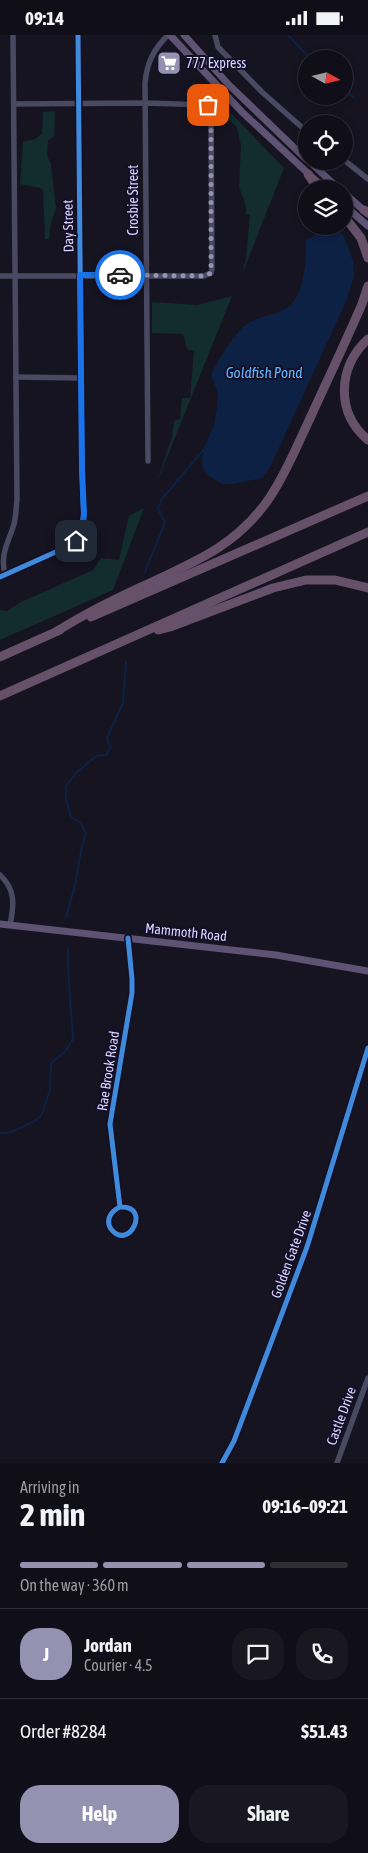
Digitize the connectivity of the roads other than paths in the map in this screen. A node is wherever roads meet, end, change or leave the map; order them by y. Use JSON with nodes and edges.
{"nodes":[{"id":1,"x":13,"y":35,"type":"edge"},
{"id":2,"x":78,"y":35,"type":"edge"},
{"id":3,"x":169,"y":35,"type":"edge"},
{"id":4,"x":184,"y":35,"type":"edge"},
{"id":5,"x":215,"y":35,"type":"edge"},
{"id":6,"x":144,"y":103,"type":"junction"},
{"id":7,"x":14,"y":104,"type":"junction"},
{"id":8,"x":78,"y":104,"type":"junction"},
{"id":9,"x":298,"y":124,"type":"edge"},
{"id":10,"x":298,"y":151,"type":"edge"},
{"id":11,"x":353,"y":167,"type":"edge"},
{"id":12,"x":318,"y":170,"type":"edge"},
{"id":13,"x":308,"y":174,"type":"junction"},
{"id":14,"x":368,"y":179,"type":"edge"},
{"id":15,"x":312,"y":180,"type":"edge"},
{"id":16,"x":315,"y":180,"type":"edge"},
{"id":17,"x":330,"y":180,"type":"edge"},
{"id":18,"x":353,"y":200,"type":"edge"},
{"id":19,"x":367,"y":212,"type":"edge"},
{"id":20,"x":353,"y":213,"type":"edge"},
{"id":21,"x":368,"y":226,"type":"edge"},
{"id":22,"x":353,"y":228,"type":"edge"},
{"id":23,"x":368,"y":258,"type":"edge"},
{"id":24,"x":80,"y":275,"type":"junction"},
{"id":25,"x":146,"y":275,"type":"junction"},
{"id":26,"x":0,"y":276,"type":"edge"},
{"id":27,"x":16,"y":276,"type":"junction"},
{"id":28,"x":368,"y":286,"type":"edge"},
{"id":29,"x":368,"y":339,"type":"edge"},
{"id":30,"x":16,"y":377,"type":"junction"},
{"id":31,"x":81,"y":377,"type":"junction"},
{"id":32,"x":368,"y":440,"type":"edge"},
{"id":33,"x":148,"y":461,"type":"dead end"},
{"id":34,"x":368,"y":496,"type":"edge"},
{"id":35,"x":368,"y":532,"type":"edge"},
{"id":36,"x":2,"y":576,"type":"edge"},
{"id":37,"x":368,"y":588,"type":"edge"},
{"id":38,"x":56,"y":631,"type":"junction"},
{"id":39,"x":138,"y":634,"type":"junction"},
{"id":40,"x":0,"y":657,"type":"edge"},
{"id":41,"x":0,"y":695,"type":"edge"},
{"id":42,"x":0,"y":875,"type":"edge"},
{"id":43,"x":0,"y":924,"type":"edge"},
{"id":44,"x":10,"y":925,"type":"junction"},
{"id":45,"x":128,"y":938,"type":"junction"},
{"id":46,"x":368,"y":971,"type":"edge"},
{"id":47,"x":368,"y":1048,"type":"edge"},
{"id":48,"x":120,"y":1207,"type":"junction"},
{"id":49,"x":368,"y":1378,"type":"edge"},
{"id":50,"x":222,"y":1463,"type":"edge"},
{"id":51,"x":337,"y":1463,"type":"edge"}],
"edges":[{"from":1,"to":7,"type":"street"},
{"from":2,"to":8,"type":"street","name":"Day Street"},
{"from":3,"to":6,"type":"street","name":"Crosbie Street"},
{"from":3,"to":13,"type":"main road"},
{"from":4,"to":10,"type":"main road"},
{"from":5,"to":9,"type":"street"},
{"from":6,"to":8,"type":"street"},
{"from":6,"to":25,"type":"street","name":"Crosbie Street"},
{"from":6,"to":25,"type":"street"},
{"from":7,"to":8,"type":"street"},
{"from":7,"to":27,"type":"street"},
{"from":8,"to":24,"type":"street","name":"Day Street"},
{"from":11,"to":14,"type":"street"},
{"from":12,"to":17,"type":"main road"},
{"from":13,"to":15,"type":"highway"},
{"from":13,"to":16,"type":"main road"},
{"from":18,"to":19,"type":"main road"},
{"from":20,"to":21,"type":"main road"},
{"from":22,"to":23,"type":"highway"},
{"from":24,"to":25,"type":"street"},
{"from":24,"to":27,"type":"street"},
{"from":24,"to":31,"type":"street","name":"Day Street"},
{"from":25,"to":33,"type":"street","name":"Crosbie Street"},
{"from":26,"to":27,"type":"street"},
{"from":27,"to":30,"type":"street"},
{"from":28,"to":38,"type":"highway"},
{"from":29,"to":32,"type":"highway"},
{"from":30,"to":31,"type":"street"},
{"from":30,"to":36,"type":"street"},
{"from":31,"to":36,"type":"street","name":"Day Street"},
{"from":34,"to":38,"type":"highway"},
{"from":35,"to":39,"type":"highway"},
{"from":37,"to":39,"type":"highway"},
{"from":38,"to":40,"type":"highway"},
{"from":39,"to":41,"type":"highway"},
{"from":42,"to":44,"type":"street"},
{"from":43,"to":44,"type":"main road","name":"Mammoth Road"},
{"from":44,"to":45,"type":"main road","name":"Mammoth Road"},
{"from":45,"to":46,"type":"main road","name":"Mammoth Road"},
{"from":45,"to":48,"type":"street","name":"Rae Brook Road"},
{"from":47,"to":50,"type":"street","name":"Golden Gate Drive"},
{"from":48,"to":48,"type":"street"},
{"from":49,"to":51,"type":"street","name":"Castle Drive"}]}
